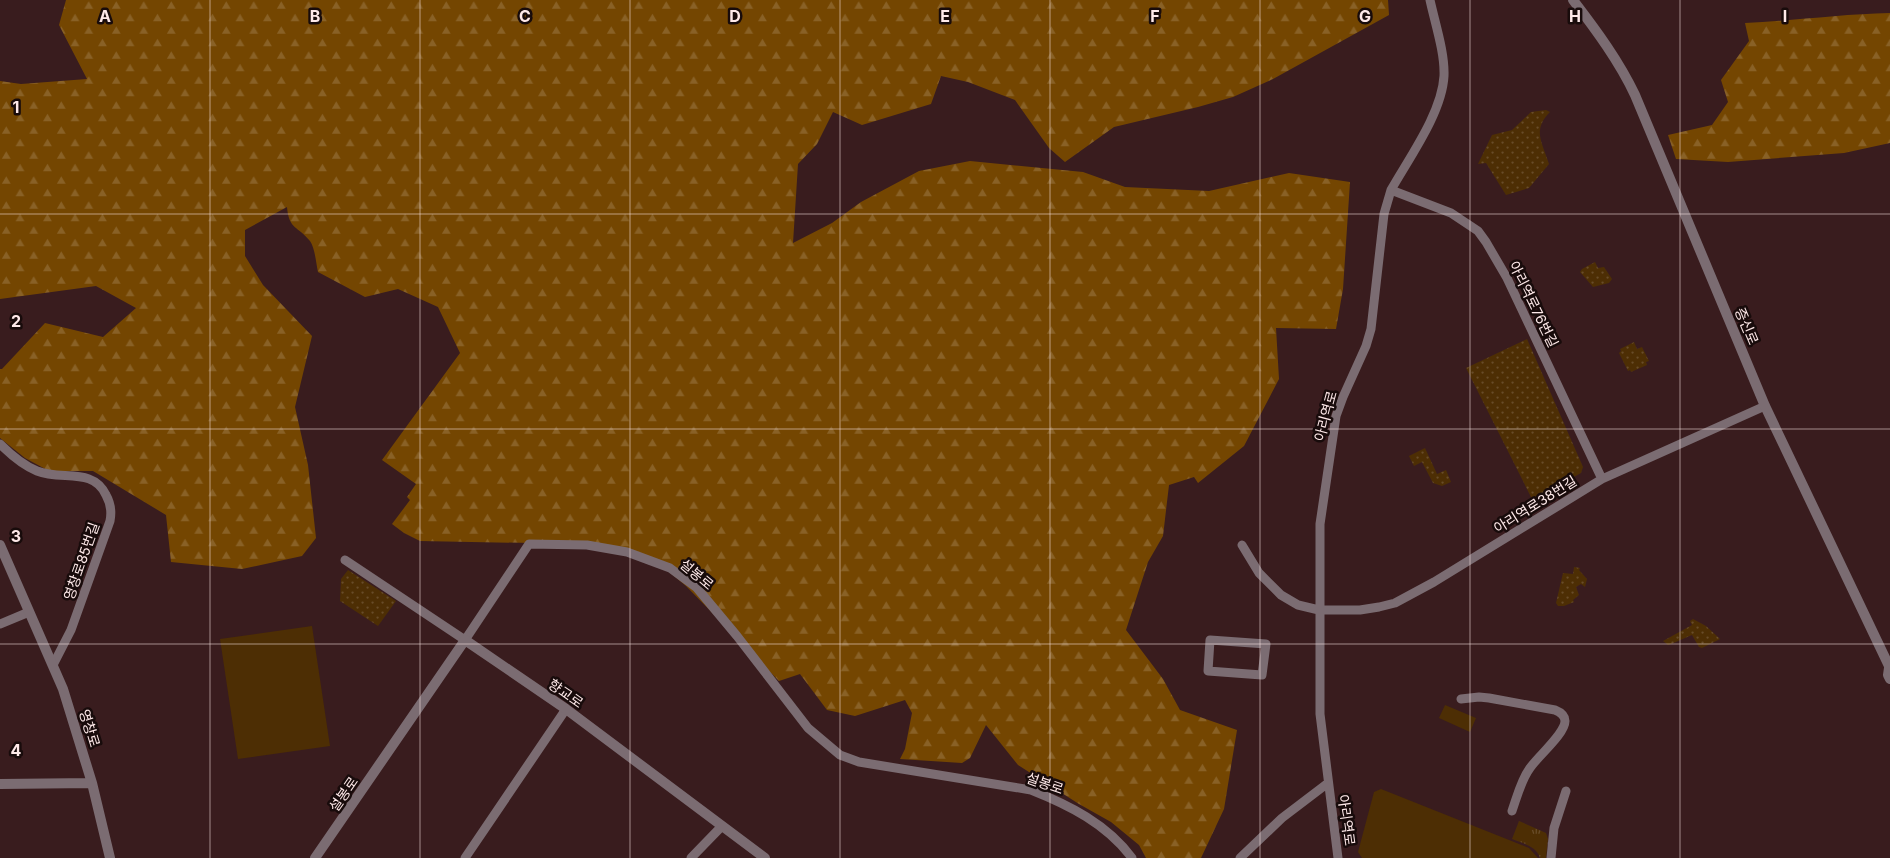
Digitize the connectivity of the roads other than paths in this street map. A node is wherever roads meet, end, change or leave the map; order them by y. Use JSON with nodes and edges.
{"nodes":[{"id":1,"x":1430,"y":0,"type":"edge"},
{"id":2,"x":1573,"y":0,"type":"edge"},
{"id":3,"x":1391,"y":190,"type":"junction"},
{"id":4,"x":1765,"y":406,"type":"junction"},
{"id":5,"x":0,"y":444,"type":"edge"},
{"id":6,"x":1602,"y":479,"type":"junction"},
{"id":7,"x":0,"y":545,"type":"edge"},
{"id":8,"x":1242,"y":545,"type":"dead end"},
{"id":9,"x":345,"y":560,"type":"dead end"},
{"id":10,"x":1319,"y":610,"type":"junction"},
{"id":11,"x":30,"y":612,"type":"junction"},
{"id":12,"x":0,"y":624,"type":"edge"},
{"id":13,"x":465,"y":640,"type":"junction"},
{"id":14,"x":1210,"y":640,"type":"joint"},
{"id":15,"x":53,"y":665,"type":"junction"},
{"id":16,"x":1890,"y":668,"type":"edge"},
{"id":17,"x":1890,"y":679,"type":"edge"},
{"id":18,"x":1461,"y":699,"type":"dead end"},
{"id":19,"x":566,"y":709,"type":"junction"},
{"id":20,"x":92,"y":783,"type":"junction"},
{"id":21,"x":1328,"y":783,"type":"junction"},
{"id":22,"x":0,"y":784,"type":"edge"},
{"id":23,"x":1566,"y":791,"type":"dead end"},
{"id":24,"x":1512,"y":811,"type":"dead end"},
{"id":25,"x":722,"y":826,"type":"junction"},
{"id":26,"x":110,"y":858,"type":"edge"},
{"id":27,"x":315,"y":858,"type":"edge"},
{"id":28,"x":465,"y":858,"type":"edge"},
{"id":29,"x":690,"y":858,"type":"edge"},
{"id":30,"x":766,"y":858,"type":"edge"},
{"id":31,"x":1132,"y":858,"type":"edge"},
{"id":32,"x":1240,"y":858,"type":"edge"},
{"id":33,"x":1338,"y":858,"type":"edge"},
{"id":34,"x":1551,"y":858,"type":"edge"}],
"edges":[{"from":1,"to":3,"type":"street","name":"아리역로"},
{"from":2,"to":4,"type":"street","name":"증신로"},
{"from":3,"to":6,"type":"street","name":"아리역로76번길"},
{"from":3,"to":10,"type":"street","name":"아리역로"},
{"from":4,"to":6,"type":"street","name":"아리역로38번길"},
{"from":4,"to":16,"type":"street","name":"증신로"},
{"from":5,"to":15,"type":"street","name":"영창로85번길"},
{"from":6,"to":10,"type":"street","name":"아리역로38번길"},
{"from":7,"to":11,"type":"street","name":"영창로"},
{"from":8,"to":10,"type":"street","name":"아리역로38번길"},
{"from":9,"to":13,"type":"street","name":"향교로"},
{"from":10,"to":21,"type":"street","name":"아리역로"},
{"from":11,"to":12,"type":"street"},
{"from":11,"to":15,"type":"street","name":"영창로"},
{"from":13,"to":19,"type":"street","name":"향교로"},
{"from":13,"to":27,"type":"street","name":"설봉로"},
{"from":13,"to":31,"type":"street","name":"설봉로"},
{"from":14,"to":14,"type":"street"},
{"from":15,"to":20,"type":"street","name":"영창로"},
{"from":16,"to":17,"type":"street","name":"증신로"},
{"from":18,"to":24,"type":"street"},
{"from":19,"to":25,"type":"street","name":"향교로"},
{"from":19,"to":28,"type":"street"},
{"from":20,"to":22,"type":"street"},
{"from":20,"to":26,"type":"street","name":"영창로"},
{"from":21,"to":32,"type":"street"},
{"from":21,"to":33,"type":"street","name":"아리역로"},
{"from":23,"to":34,"type":"street"},
{"from":25,"to":29,"type":"street"},
{"from":25,"to":30,"type":"street","name":"향교로"}]}
